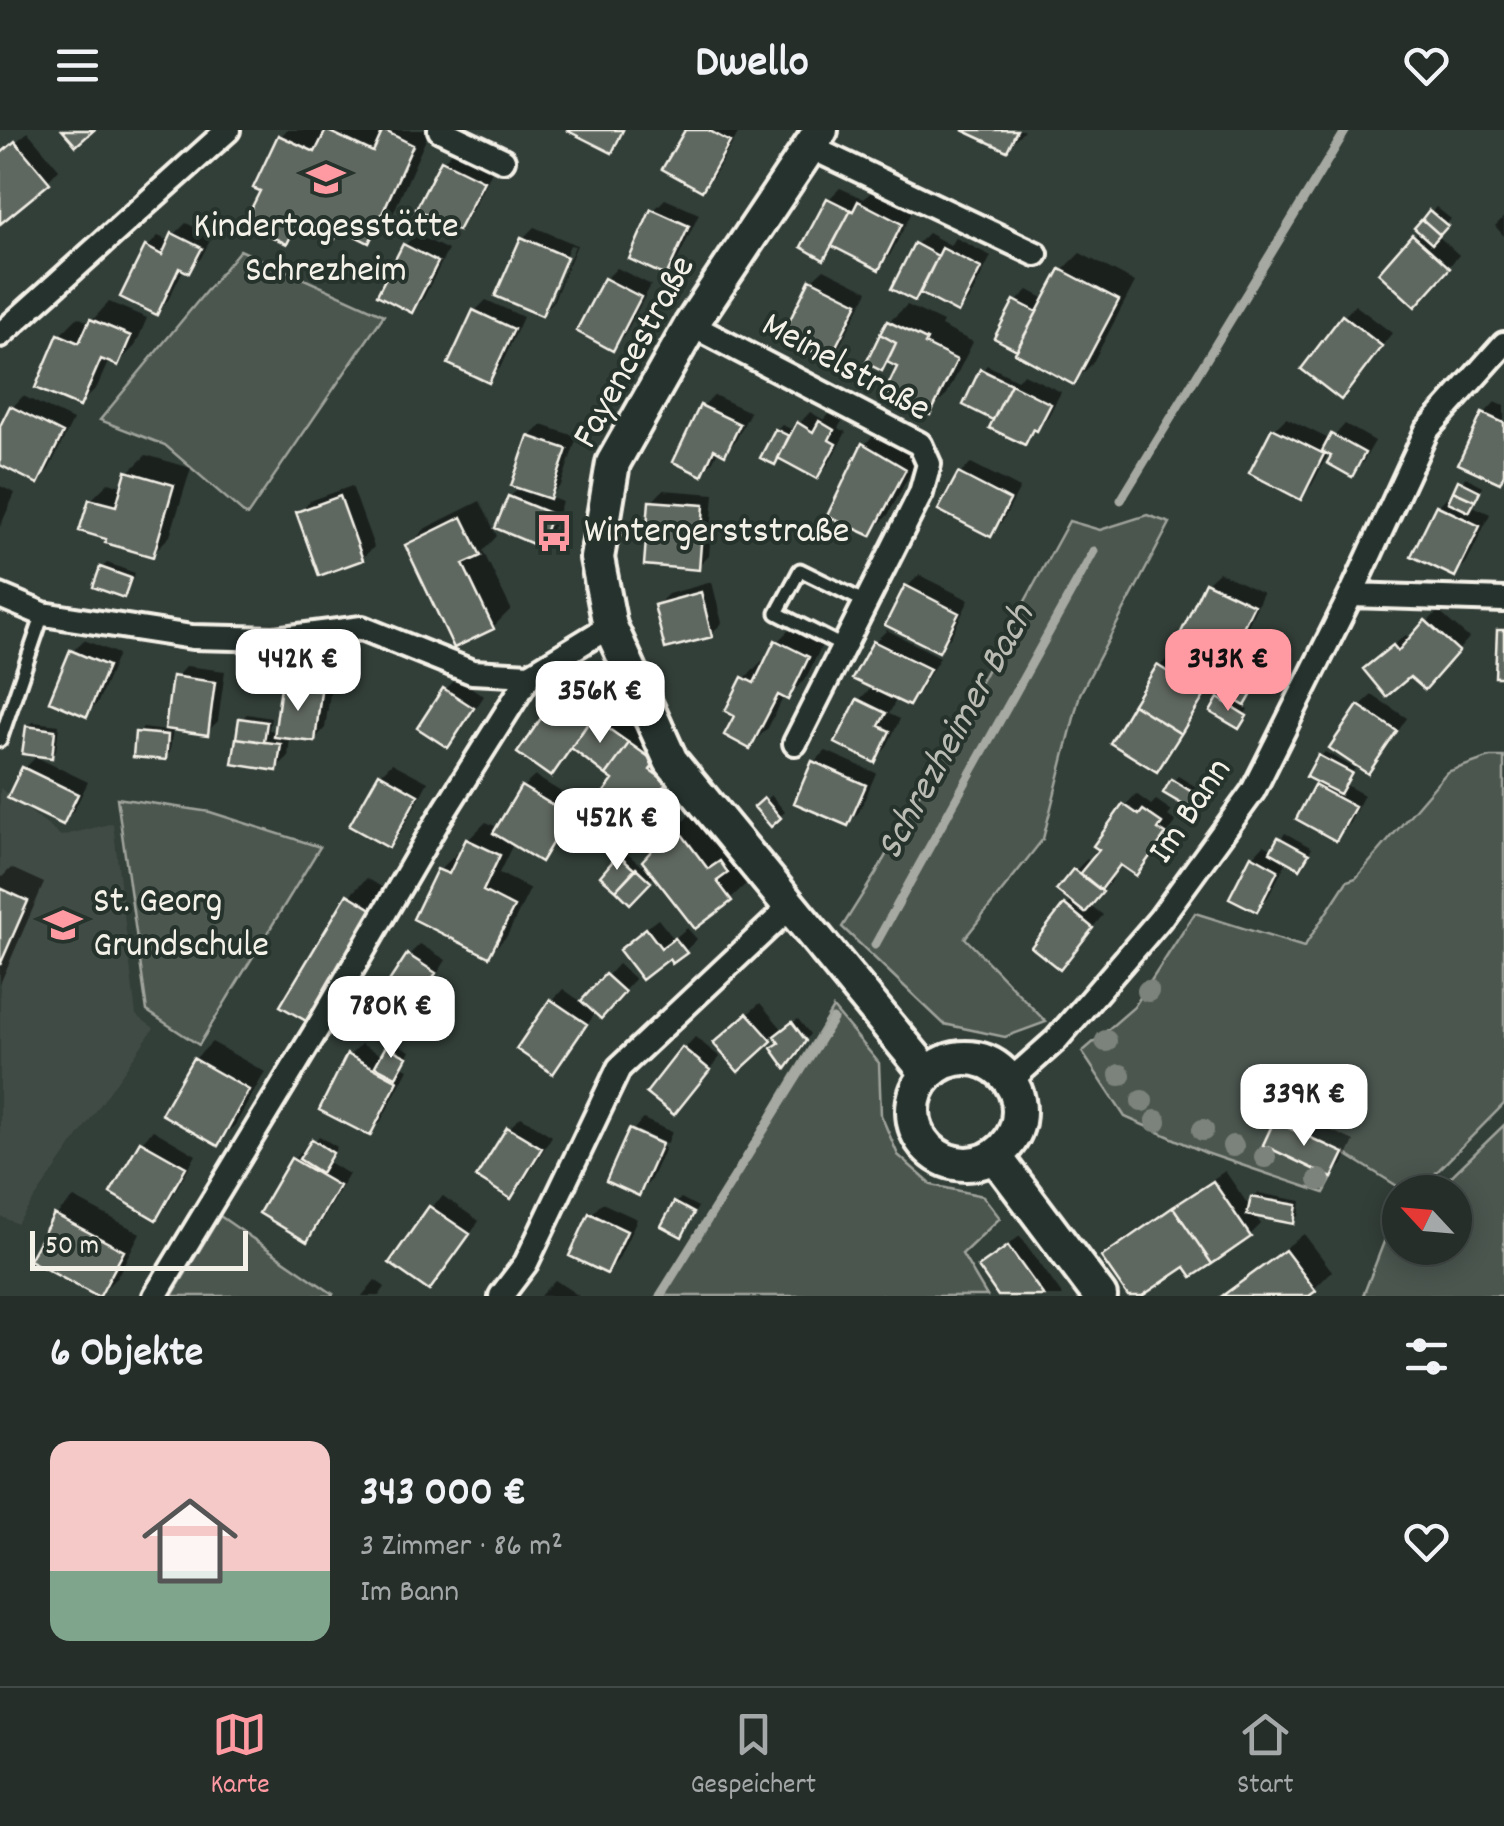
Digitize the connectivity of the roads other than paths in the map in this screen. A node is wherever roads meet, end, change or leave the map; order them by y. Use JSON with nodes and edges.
{"nodes":[{"id":1,"x":228,"y":130,"type":"edge"},
{"id":2,"x":440,"y":130,"type":"edge"},
{"id":3,"x":816,"y":138,"type":"edge"},
{"id":4,"x":503,"y":160,"type":"dead end"},
{"id":5,"x":1036,"y":254,"type":"dead end"},
{"id":6,"x":691,"y":325,"type":"junction"},
{"id":7,"x":0,"y":335,"type":"edge"},
{"id":8,"x":1504,"y":344,"type":"edge"},
{"id":9,"x":1351,"y":595,"type":"junction"},
{"id":10,"x":0,"y":596,"type":"edge"},
{"id":11,"x":1504,"y":600,"type":"edge"},
{"id":12,"x":865,"y":602,"type":"junction"},
{"id":13,"x":42,"y":614,"type":"junction"},
{"id":14,"x":610,"y":626,"type":"junction"},
{"id":15,"x":842,"y":646,"type":"junction"},
{"id":16,"x":530,"y":675,"type":"junction"},
{"id":17,"x":0,"y":740,"type":"edge"},
{"id":18,"x":794,"y":743,"type":"dead end"},
{"id":19,"x":790,"y":908,"type":"junction"},
{"id":20,"x":928,"y":1074,"type":"junction"},
{"id":21,"x":1010,"y":1081,"type":"junction"},
{"id":22,"x":995,"y":1156,"type":"junction"},
{"id":23,"x":155,"y":1296,"type":"edge"},
{"id":24,"x":501,"y":1296,"type":"edge"},
{"id":25,"x":1100,"y":1296,"type":"edge"}],
"edges":[{"from":1,"to":7,"type":"street"},
{"from":2,"to":4,"type":"street"},
{"from":3,"to":5,"type":"street"},
{"from":3,"to":6,"type":"street","name":"Fayencestraße"},
{"from":6,"to":12,"type":"street","name":"Meinelstraße"},
{"from":6,"to":14,"type":"street","name":"Fayencestraße"},
{"from":8,"to":9,"type":"street","name":"Im Bann"},
{"from":9,"to":11,"type":"street"},
{"from":9,"to":21,"type":"street","name":"Im Bann"},
{"from":10,"to":13,"type":"street"},
{"from":12,"to":15,"type":"street","name":"Meinelstraße"},
{"from":12,"to":15,"type":"lane"},
{"from":13,"to":16,"type":"street"},
{"from":13,"to":17,"type":"lane"},
{"from":14,"to":16,"type":"street"},
{"from":14,"to":19,"type":"street","name":"Fayencestraße"},
{"from":15,"to":18,"type":"street","name":"Meinelstraße"},
{"from":16,"to":23,"type":"street"},
{"from":19,"to":20,"type":"street","name":"Fayencestraße"},
{"from":19,"to":24,"type":"street"},
{"from":20,"to":21,"type":"street"},
{"from":20,"to":22,"type":"street"},
{"from":21,"to":22,"type":"street"},
{"from":22,"to":25,"type":"street"}]}
